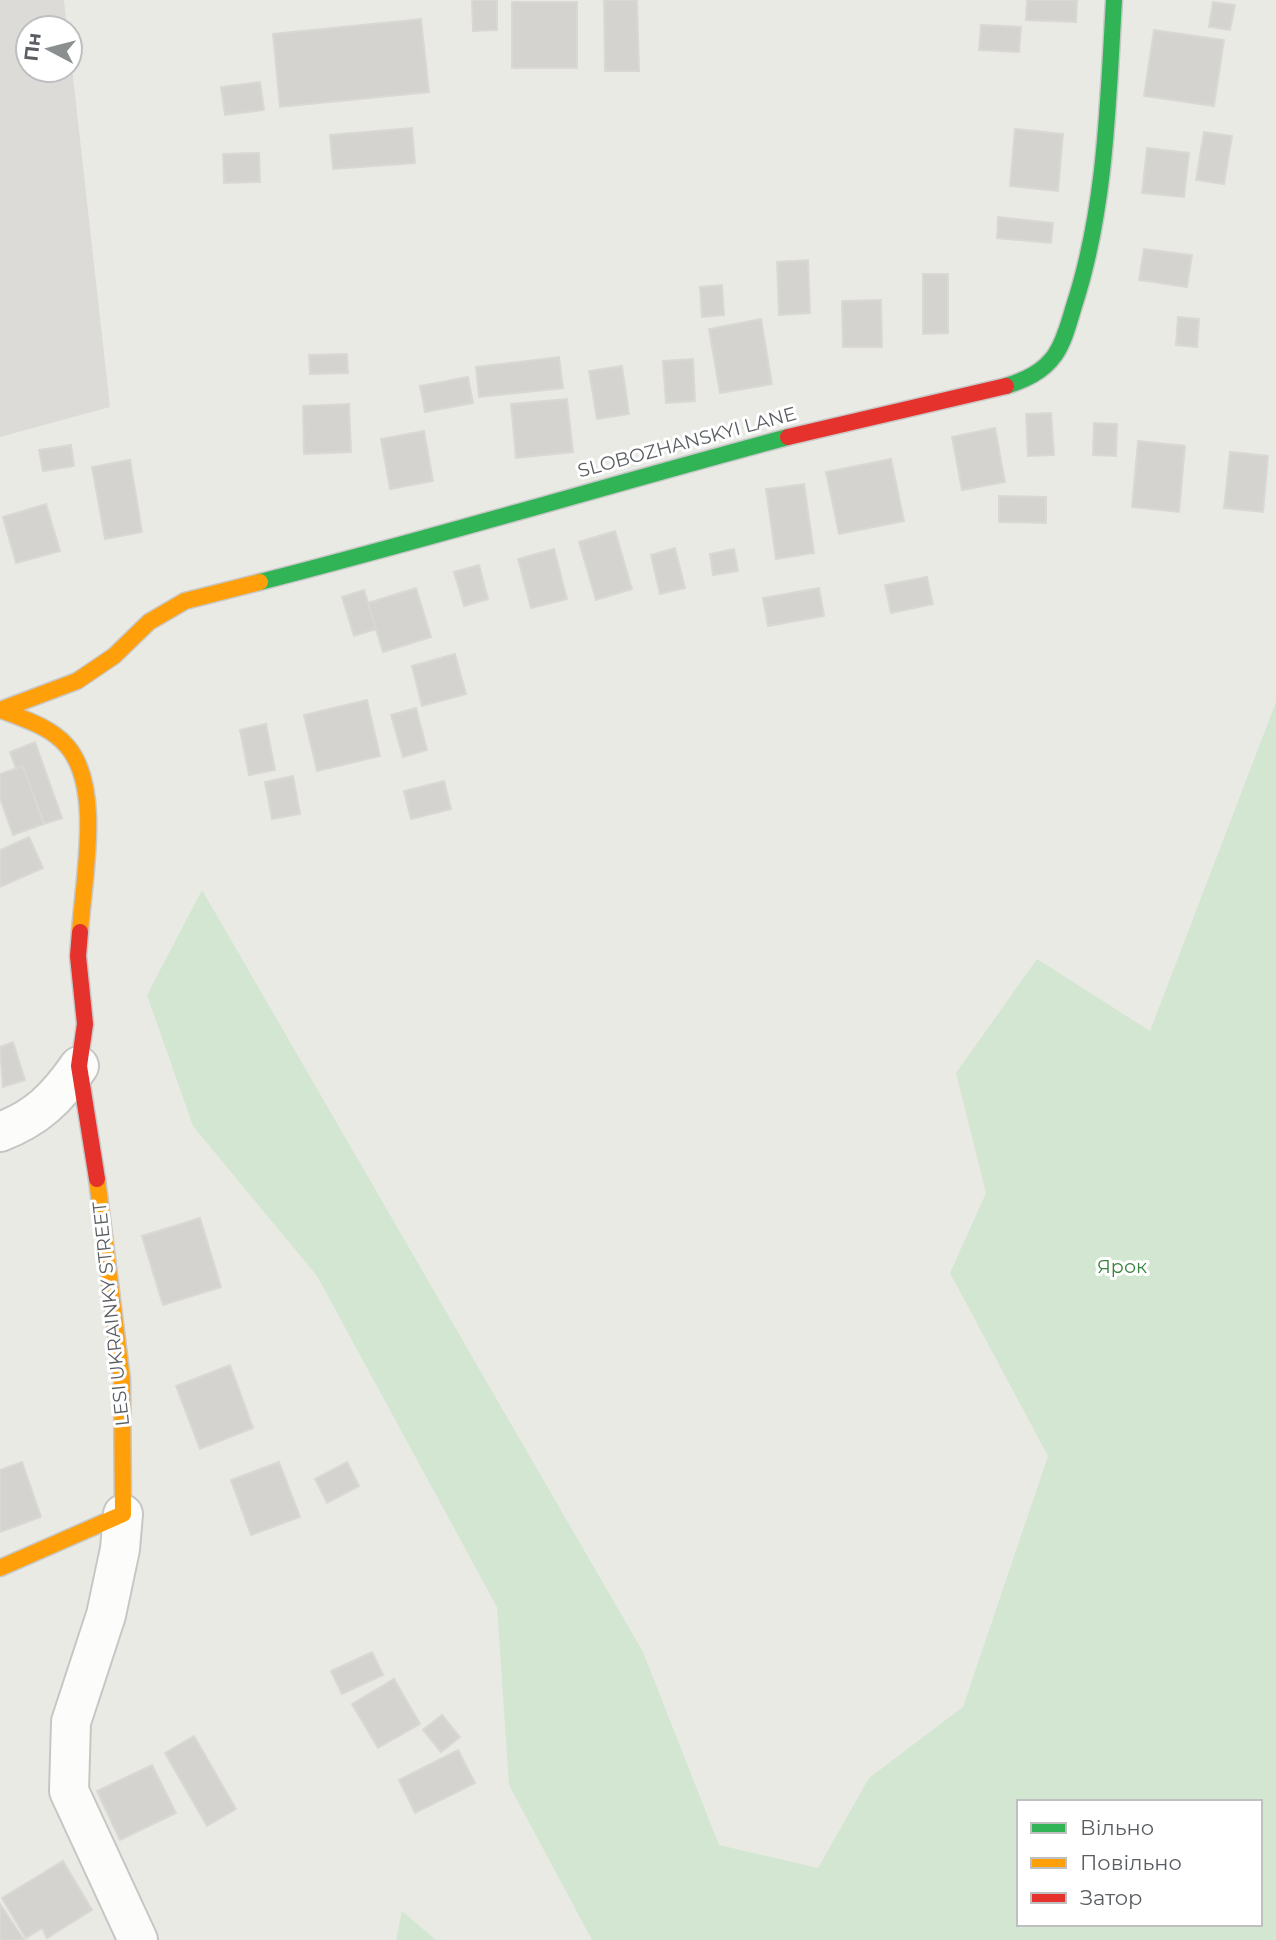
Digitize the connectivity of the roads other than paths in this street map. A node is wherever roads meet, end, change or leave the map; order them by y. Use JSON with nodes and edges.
{"nodes":[{"id":1,"x":1114,"y":0,"type":"edge"},
{"id":2,"x":1,"y":710,"type":"edge"},
{"id":3,"x":79,"y":1066,"type":"junction"},
{"id":4,"x":0,"y":1132,"type":"edge"},
{"id":5,"x":123,"y":1514,"type":"junction"},
{"id":6,"x":0,"y":1568,"type":"edge"},
{"id":7,"x":138,"y":1940,"type":"edge"}],
"edges":[{"from":1,"to":2,"type":"street","name":"SLOBOZHANSKYI LANE"},
{"from":2,"to":3,"type":"street","name":"LESI UKRAINKY STREET"},
{"from":3,"to":4,"type":"street","name":"LESI UKRAINKY STREET"},
{"from":3,"to":5,"type":"street","name":"LESI UKRAINKY STREET"},
{"from":5,"to":6,"type":"street"},
{"from":5,"to":7,"type":"street"}]}
